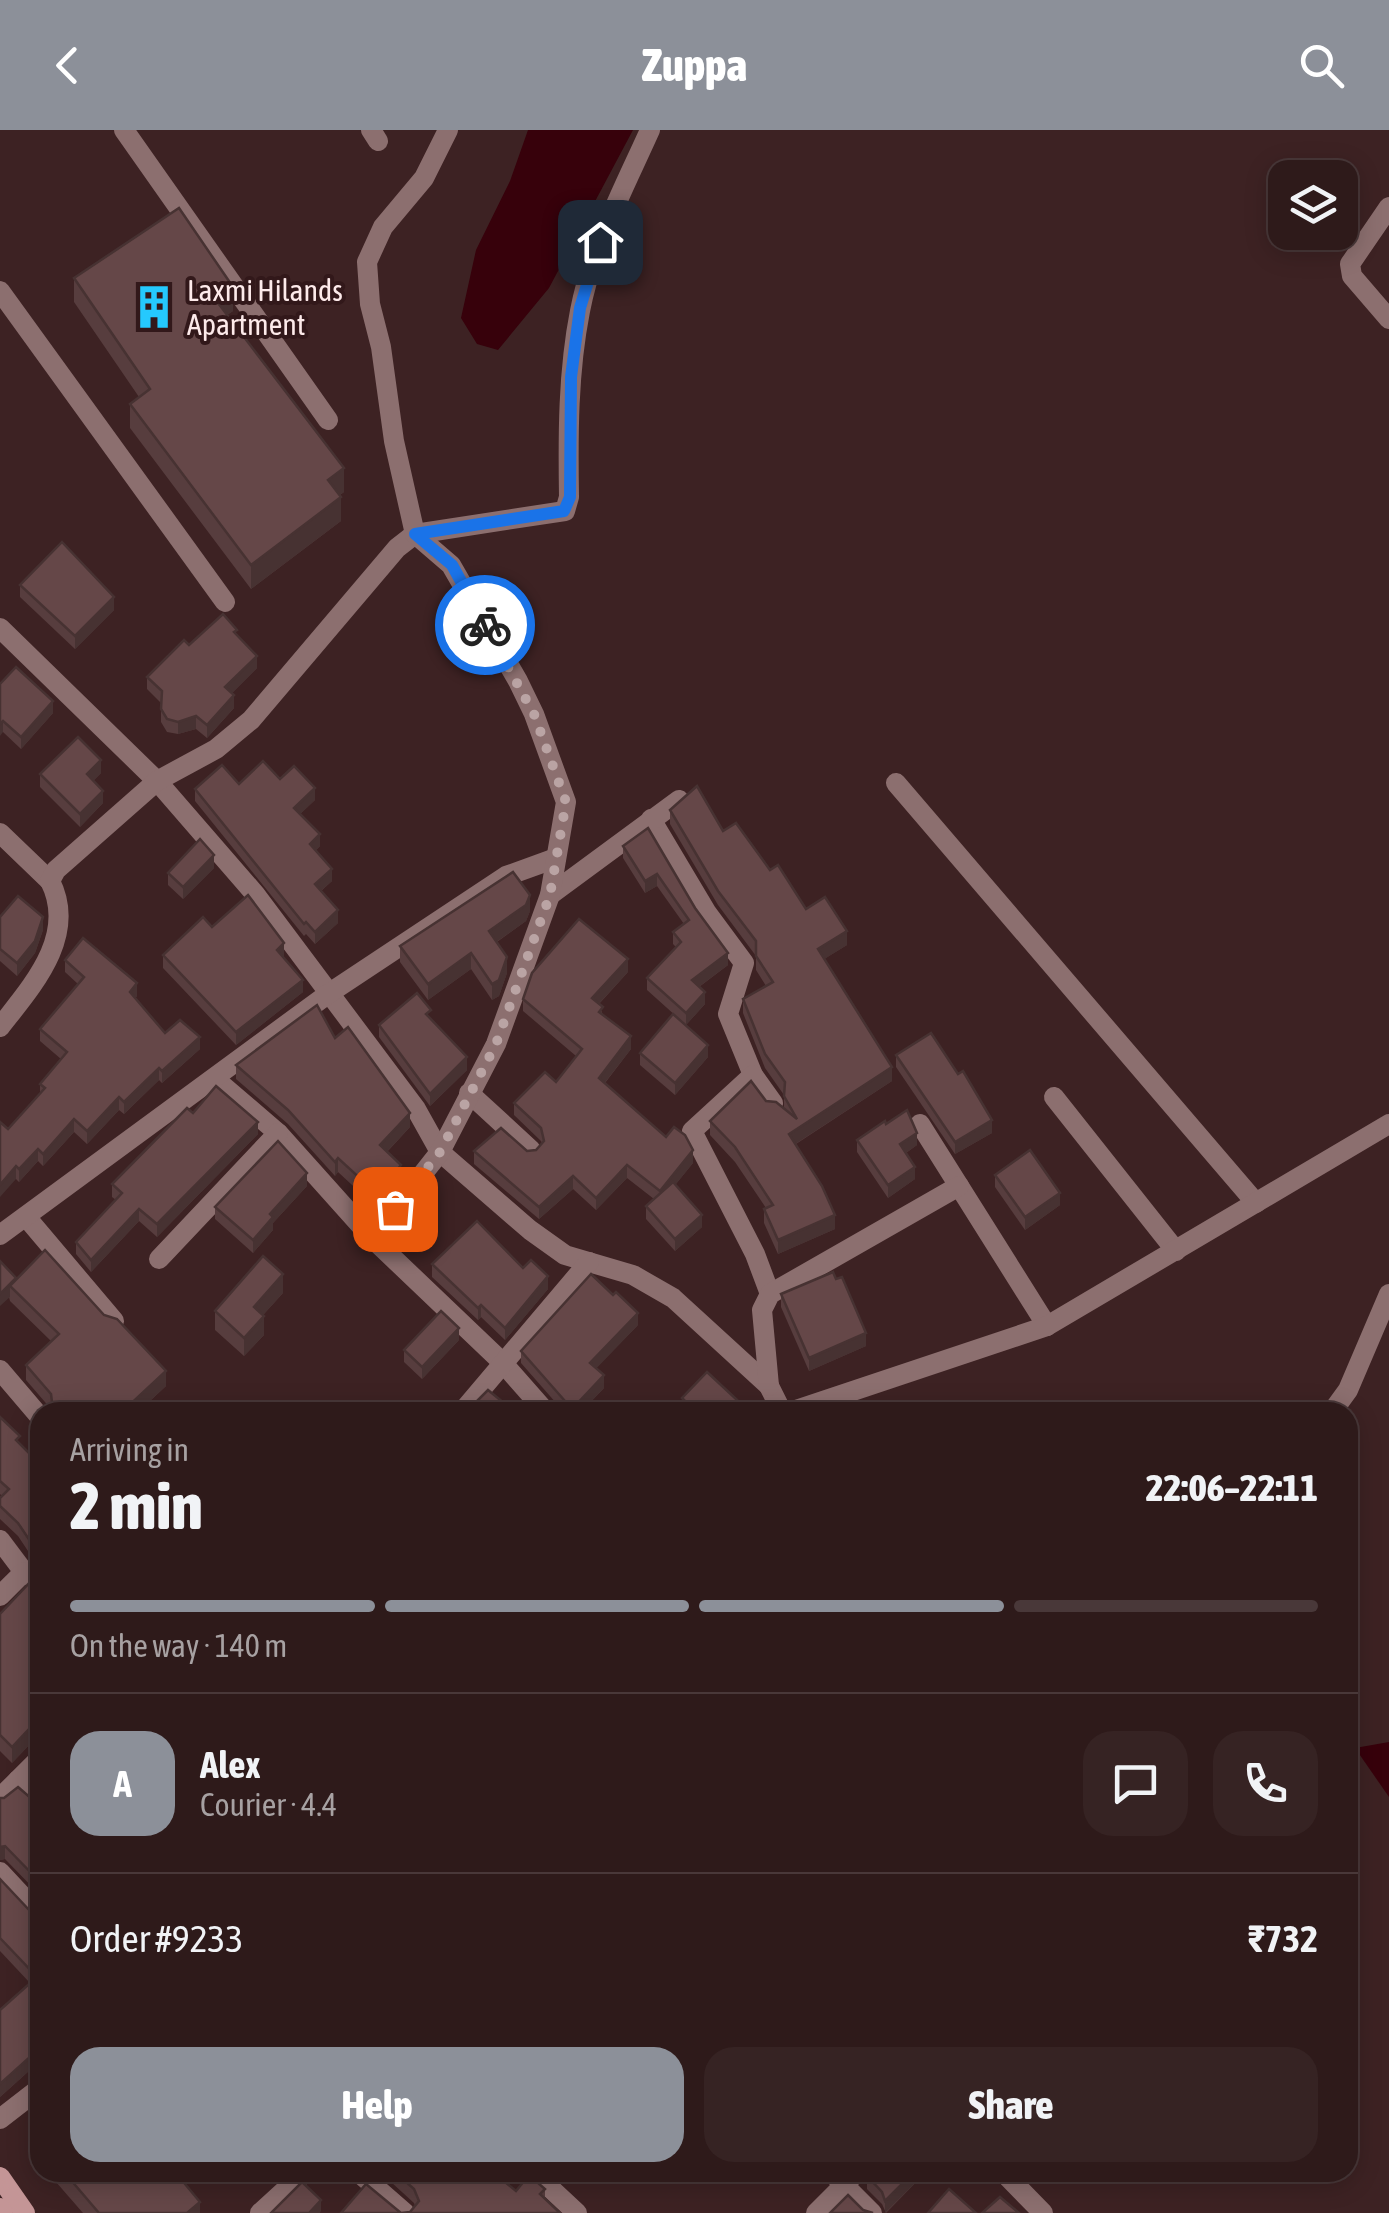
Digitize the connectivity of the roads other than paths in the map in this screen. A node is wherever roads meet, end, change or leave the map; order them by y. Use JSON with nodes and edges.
{"nodes":[{"id":1,"x":124,"y":130,"type":"edge"},
{"id":2,"x":448,"y":130,"type":"edge"},
{"id":3,"x":650,"y":130,"type":"edge"},
{"id":4,"x":1389,"y":207,"type":"edge"},
{"id":5,"x":0,"y":291,"type":"edge"},
{"id":6,"x":1389,"y":320,"type":"edge"},
{"id":7,"x":328,"y":420,"type":"dead end"},
{"id":8,"x":415,"y":534,"type":"junction"},
{"id":9,"x":225,"y":602,"type":"dead end"},
{"id":10,"x":0,"y":628,"type":"edge"},
{"id":11,"x":156,"y":781,"type":"junction"},
{"id":12,"x":896,"y":784,"type":"dead end"},
{"id":13,"x":679,"y":800,"type":"edge"},
{"id":14,"x":652,"y":819,"type":"junction"},
{"id":15,"x":0,"y":833,"type":"edge"},
{"id":16,"x":556,"y":858,"type":"junction"},
{"id":17,"x":50,"y":881,"type":"junction"},
{"id":18,"x":550,"y":895,"type":"junction"},
{"id":19,"x":328,"y":994,"type":"junction"},
{"id":20,"x":0,"y":1027,"type":"edge"},
{"id":21,"x":753,"y":1075,"type":"junction"},
{"id":22,"x":215,"y":1078,"type":"junction"},
{"id":23,"x":469,"y":1094,"type":"junction"},
{"id":24,"x":1054,"y":1097,"type":"dead end"},
{"id":25,"x":773,"y":1103,"type":"edge"},
{"id":26,"x":920,"y":1124,"type":"dead end"},
{"id":27,"x":1389,"y":1124,"type":"edge"},
{"id":28,"x":278,"y":1133,"type":"junction"},
{"id":29,"x":531,"y":1150,"type":"edge"},
{"id":30,"x":440,"y":1152,"type":"junction"},
{"id":31,"x":959,"y":1186,"type":"junction"},
{"id":32,"x":1256,"y":1203,"type":"junction"},
{"id":33,"x":26,"y":1218,"type":"junction"},
{"id":34,"x":0,"y":1235,"type":"edge"},
{"id":35,"x":372,"y":1238,"type":"junction"},
{"id":36,"x":1176,"y":1251,"type":"junction"},
{"id":37,"x":158,"y":1259,"type":"dead end"},
{"id":38,"x":589,"y":1262,"type":"junction"},
{"id":39,"x":770,"y":1294,"type":"junction"},
{"id":40,"x":1389,"y":1294,"type":"edge"},
{"id":41,"x":114,"y":1321,"type":"edge"},
{"id":42,"x":1047,"y":1326,"type":"junction"},
{"id":43,"x":502,"y":1362,"type":"junction"},
{"id":44,"x":0,"y":1370,"type":"edge"},
{"id":45,"x":769,"y":1386,"type":"junction"},
{"id":46,"x":470,"y":1402,"type":"edge"},
{"id":47,"x":537,"y":1402,"type":"edge"},
{"id":48,"x":777,"y":1402,"type":"edge"},
{"id":49,"x":820,"y":1402,"type":"edge"},
{"id":50,"x":1339,"y":1402,"type":"edge"},
{"id":51,"x":30,"y":1406,"type":"edge"},
{"id":52,"x":0,"y":1540,"type":"edge"},
{"id":53,"x":30,"y":1575,"type":"edge"},
{"id":54,"x":30,"y":1578,"type":"edge"},
{"id":55,"x":0,"y":1596,"type":"edge"},
{"id":56,"x":30,"y":1768,"type":"edge"},
{"id":57,"x":18,"y":1780,"type":"junction"},
{"id":58,"x":30,"y":1793,"type":"edge"},
{"id":59,"x":0,"y":1798,"type":"edge"},
{"id":60,"x":0,"y":1872,"type":"edge"},
{"id":61,"x":30,"y":1904,"type":"edge"},
{"id":62,"x":30,"y":2096,"type":"edge"},
{"id":63,"x":0,"y":2119,"type":"edge"},
{"id":64,"x":0,"y":2177,"type":"edge"},
{"id":65,"x":294,"y":2182,"type":"edge"},
{"id":66,"x":369,"y":2182,"type":"edge"},
{"id":67,"x":544,"y":2182,"type":"edge"},
{"id":68,"x":840,"y":2182,"type":"edge"},
{"id":69,"x":848,"y":2182,"type":"edge"},
{"id":70,"x":1013,"y":2182,"type":"edge"},
{"id":71,"x":25,"y":2213,"type":"edge"},
{"id":72,"x":260,"y":2213,"type":"edge"},
{"id":73,"x":405,"y":2213,"type":"edge"},
{"id":74,"x":577,"y":2213,"type":"edge"},
{"id":75,"x":816,"y":2213,"type":"edge"},
{"id":76,"x":872,"y":2213,"type":"edge"},
{"id":77,"x":1044,"y":2213,"type":"edge"}],
"edges":[{"from":1,"to":7,"type":"street"},
{"from":2,"to":8,"type":"street"},
{"from":3,"to":8,"type":"street"},
{"from":4,"to":6,"type":"street"},
{"from":5,"to":9,"type":"street"},
{"from":8,"to":11,"type":"street"},
{"from":8,"to":16,"type":"street"},
{"from":10,"to":11,"type":"street"},
{"from":11,"to":17,"type":"street"},
{"from":11,"to":19,"type":"street"},
{"from":12,"to":32,"type":"street"},
{"from":13,"to":14,"type":"street"},
{"from":14,"to":18,"type":"street"},
{"from":14,"to":21,"type":"street"},
{"from":15,"to":17,"type":"street"},
{"from":16,"to":18,"type":"street"},
{"from":16,"to":19,"type":"street"},
{"from":17,"to":20,"type":"street"},
{"from":18,"to":23,"type":"street"},
{"from":19,"to":22,"type":"street"},
{"from":19,"to":30,"type":"street"},
{"from":21,"to":25,"type":"street"},
{"from":21,"to":39,"type":"street"},
{"from":22,"to":28,"type":"street"},
{"from":22,"to":33,"type":"street"},
{"from":23,"to":29,"type":"street"},
{"from":23,"to":30,"type":"street"},
{"from":24,"to":36,"type":"street"},
{"from":26,"to":31,"type":"street"},
{"from":27,"to":32,"type":"street"},
{"from":28,"to":35,"type":"street"},
{"from":28,"to":37,"type":"street"},
{"from":30,"to":35,"type":"street"},
{"from":30,"to":38,"type":"street"},
{"from":31,"to":39,"type":"street"},
{"from":31,"to":42,"type":"street"},
{"from":32,"to":36,"type":"street"},
{"from":33,"to":34,"type":"street"},
{"from":33,"to":41,"type":"street"},
{"from":35,"to":43,"type":"street"},
{"from":36,"to":42,"type":"street"},
{"from":38,"to":43,"type":"street"},
{"from":38,"to":45,"type":"street"},
{"from":39,"to":45,"type":"street"},
{"from":40,"to":50,"type":"street"},
{"from":42,"to":49,"type":"street"},
{"from":43,"to":46,"type":"street"},
{"from":43,"to":47,"type":"street"},
{"from":44,"to":51,"type":"street"},
{"from":45,"to":48,"type":"street"},
{"from":52,"to":53,"type":"street"},
{"from":54,"to":55,"type":"street"},
{"from":56,"to":57,"type":"street"},
{"from":57,"to":58,"type":"street"},
{"from":57,"to":59,"type":"street"},
{"from":60,"to":61,"type":"street"},
{"from":62,"to":63,"type":"street"},
{"from":64,"to":71,"type":"main road"},
{"from":65,"to":72,"type":"street"},
{"from":66,"to":73,"type":"street"},
{"from":67,"to":74,"type":"street"},
{"from":68,"to":75,"type":"street"},
{"from":69,"to":76,"type":"street"},
{"from":70,"to":77,"type":"street"}]}
